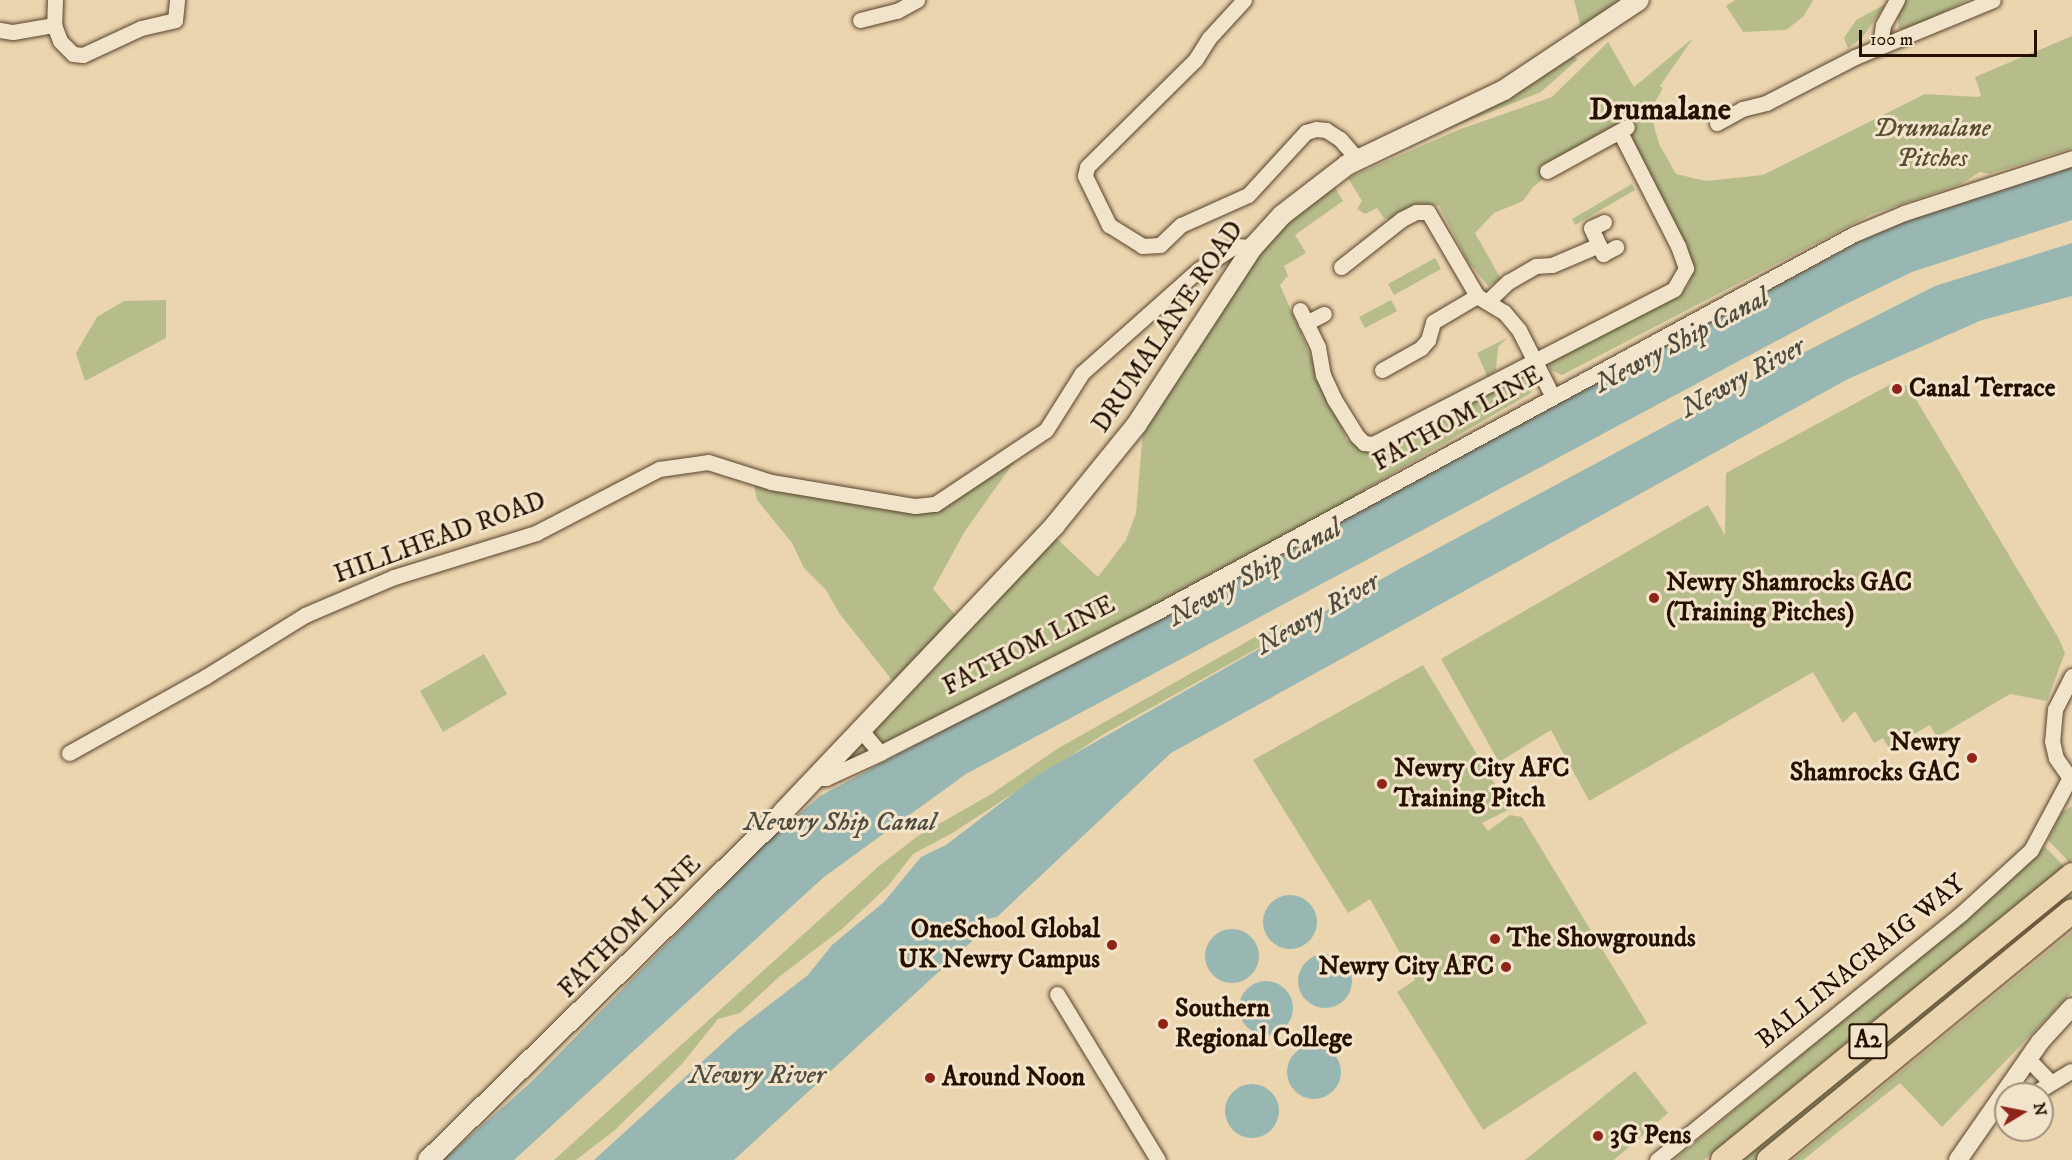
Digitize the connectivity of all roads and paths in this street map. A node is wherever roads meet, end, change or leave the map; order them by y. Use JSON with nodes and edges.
{"nodes":[{"id":1,"x":55,"y":0,"type":"edge"},
{"id":2,"x":177,"y":0,"type":"edge"},
{"id":3,"x":917,"y":0,"type":"edge"},
{"id":4,"x":1244,"y":0,"type":"edge"},
{"id":5,"x":1639,"y":0,"type":"edge"},
{"id":6,"x":1897,"y":0,"type":"edge"},
{"id":7,"x":1993,"y":0,"type":"edge"},
{"id":8,"x":860,"y":20,"type":"dead end"},
{"id":9,"x":54,"y":25,"type":"junction"},
{"id":10,"x":0,"y":30,"type":"edge"},
{"id":11,"x":1880,"y":46,"type":"junction"},
{"id":12,"x":1717,"y":123,"type":"dead end"},
{"id":13,"x":2072,"y":158,"type":"edge"},
{"id":14,"x":1358,"y":160,"type":"junction"},
{"id":15,"x":1546,"y":171,"type":"dead end"},
{"id":16,"x":1604,"y":222,"type":"dead end"},
{"id":17,"x":1599,"y":245,"type":"junction"},
{"id":18,"x":1253,"y":247,"type":"junction"},
{"id":19,"x":1616,"y":248,"type":"dead end"},
{"id":20,"x":1341,"y":267,"type":"dead end"},
{"id":21,"x":1482,"y":298,"type":"junction"},
{"id":22,"x":1324,"y":314,"type":"dead end"},
{"id":23,"x":1534,"y":359,"type":"junction"},
{"id":24,"x":1382,"y":370,"type":"dead end"},
{"id":25,"x":1552,"y":397,"type":"junction"},
{"id":26,"x":2072,"y":675,"type":"edge"},
{"id":27,"x":860,"y":729,"type":"junction"},
{"id":28,"x":69,"y":753,"type":"dead end"},
{"id":29,"x":880,"y":753,"type":"junction"},
{"id":30,"x":816,"y":778,"type":"junction"},
{"id":31,"x":2070,"y":780,"type":"edge"},
{"id":32,"x":2072,"y":875,"type":"edge"},
{"id":33,"x":2072,"y":911,"type":"edge"},
{"id":34,"x":1057,"y":994,"type":"dead end"},
{"id":35,"x":2072,"y":1007,"type":"edge"},
{"id":36,"x":2028,"y":1059,"type":"junction"},
{"id":37,"x":2071,"y":1071,"type":"edge"},
{"id":38,"x":2050,"y":1082,"type":"joint"},
{"id":39,"x":428,"y":1160,"type":"edge"},
{"id":40,"x":1158,"y":1160,"type":"edge"},
{"id":41,"x":1657,"y":1160,"type":"edge"},
{"id":42,"x":1723,"y":1160,"type":"edge"},
{"id":43,"x":1769,"y":1160,"type":"edge"},
{"id":44,"x":1958,"y":1160,"type":"edge"}],
"edges":[{"from":1,"to":9,"type":"street"},
{"from":2,"to":9,"type":"street"},
{"from":3,"to":8,"type":"street"},
{"from":4,"to":14,"type":"street"},
{"from":5,"to":14,"type":"main road","name":"DRUMALANE ROAD"},
{"from":6,"to":11,"type":"street"},
{"from":7,"to":11,"type":"street"},
{"from":9,"to":10,"type":"street"},
{"from":11,"to":12,"type":"street"},
{"from":13,"to":25,"type":"street","name":"FATHOM LINE"},
{"from":14,"to":18,"type":"main road","name":"DRUMALANE ROAD"},
{"from":15,"to":23,"type":"street"},
{"from":16,"to":17,"type":"street"},
{"from":17,"to":19,"type":"street"},
{"from":17,"to":21,"type":"street"},
{"from":18,"to":27,"type":"main road","name":"DRUMALANE ROAD"},
{"from":18,"to":28,"type":"street","name":"HILLHEAD ROAD"},
{"from":20,"to":21,"type":"street"},
{"from":21,"to":23,"type":"street"},
{"from":21,"to":24,"type":"street"},
{"from":22,"to":23,"type":"street"},
{"from":23,"to":25,"type":"street"},
{"from":25,"to":29,"type":"street","name":"FATHOM LINE"},
{"from":26,"to":31,"type":"street"},
{"from":27,"to":29,"type":"street"},
{"from":27,"to":30,"type":"main road","name":"DRUMALANE ROAD"},
{"from":29,"to":30,"type":"street","name":"FATHOM LINE"},
{"from":30,"to":39,"type":"main road","name":"FATHOM LINE"},
{"from":31,"to":41,"type":"street","name":"BALLINACRAIG WAY"},
{"from":32,"to":42,"type":"highway","number":"A2"},
{"from":33,"to":43,"type":"highway","number":"A2"},
{"from":34,"to":40,"type":"street"},
{"from":35,"to":36,"type":"street"},
{"from":36,"to":38,"type":"street"},
{"from":36,"to":44,"type":"street"},
{"from":37,"to":38,"type":"street"}]}
